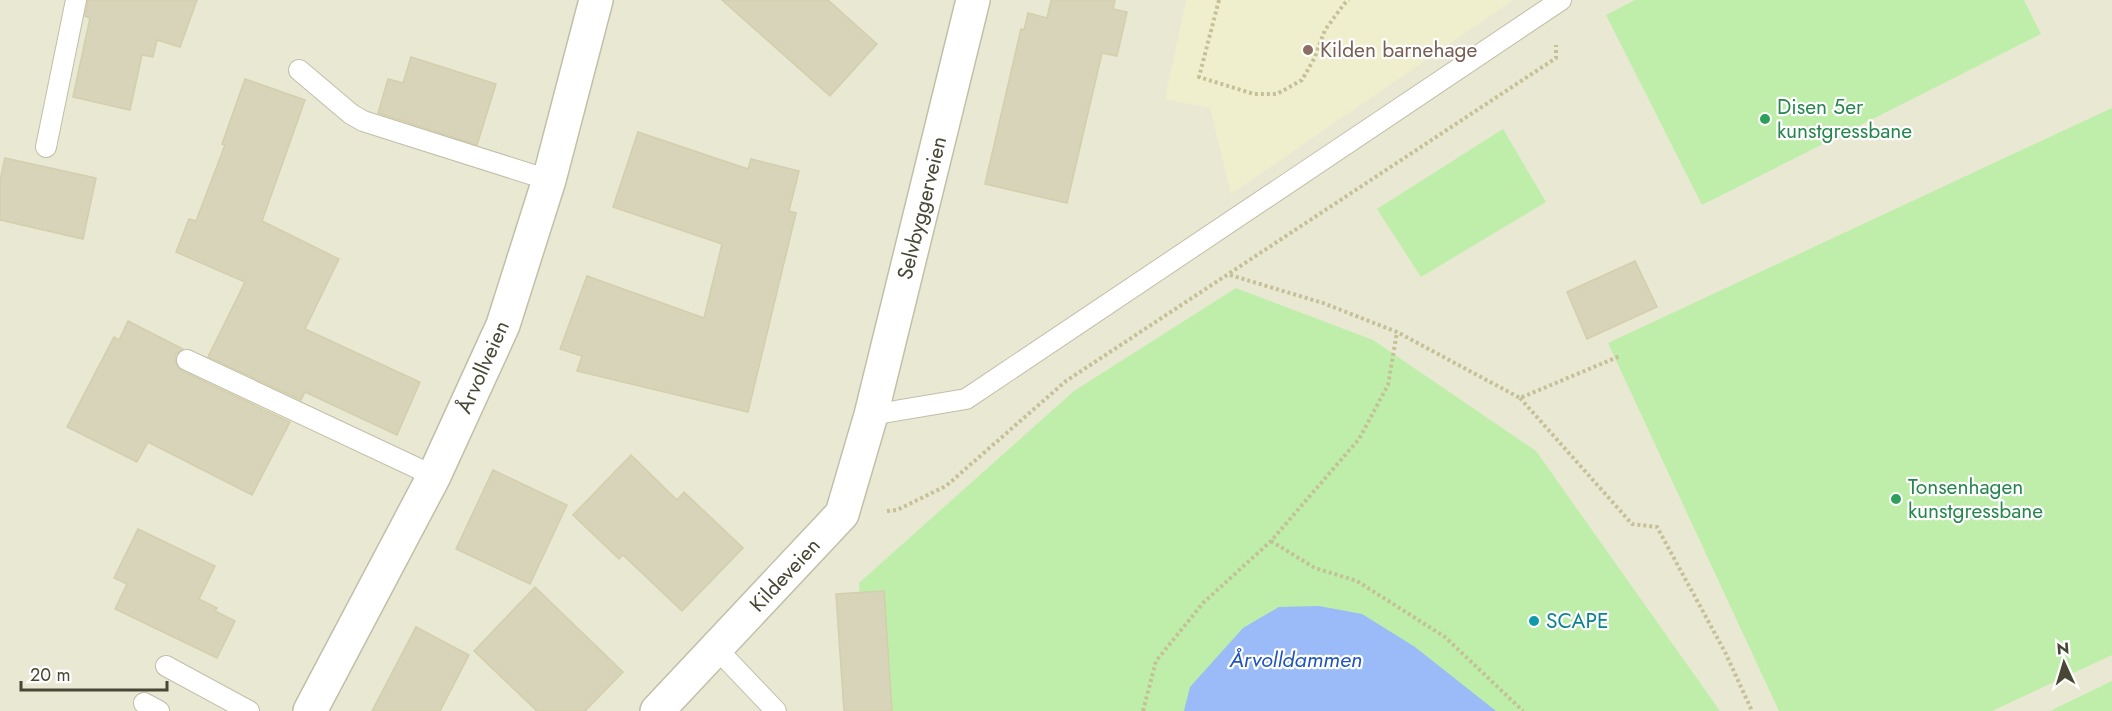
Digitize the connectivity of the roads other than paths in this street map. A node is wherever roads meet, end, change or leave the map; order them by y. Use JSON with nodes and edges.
{"nodes":[{"id":1,"x":76,"y":0,"type":"edge"},
{"id":2,"x":596,"y":0,"type":"edge"},
{"id":3,"x":973,"y":0,"type":"edge"},
{"id":4,"x":1559,"y":1,"type":"edge"},
{"id":5,"x":299,"y":70,"type":"dead end"},
{"id":6,"x":45,"y":147,"type":"dead end"},
{"id":7,"x":549,"y":180,"type":"junction"},
{"id":8,"x":187,"y":360,"type":"dead end"},
{"id":9,"x":871,"y":415,"type":"junction"},
{"id":10,"x":434,"y":476,"type":"junction"},
{"id":11,"x":716,"y":648,"type":"junction"},
{"id":12,"x":166,"y":666,"type":"dead end"},
{"id":13,"x":249,"y":711,"type":"edge"},
{"id":14,"x":310,"y":711,"type":"edge"},
{"id":15,"x":657,"y":711,"type":"edge"},
{"id":16,"x":776,"y":711,"type":"edge"}],
"edges":[{"from":1,"to":6,"type":"lane"},
{"from":2,"to":7,"type":"street","name":"Årvollveien"},
{"from":3,"to":9,"type":"street","name":"Selvbyggerveien"},
{"from":4,"to":9,"type":"lane"},
{"from":5,"to":7,"type":"lane"},
{"from":7,"to":10,"type":"street","name":"Årvollveien"},
{"from":8,"to":10,"type":"lane"},
{"from":9,"to":11,"type":"street","name":"Kildeveien"},
{"from":10,"to":14,"type":"street","name":"Årvollveien"},
{"from":11,"to":15,"type":"street","name":"Kildeveien"},
{"from":11,"to":16,"type":"lane"},
{"from":12,"to":13,"type":"lane"}]}
